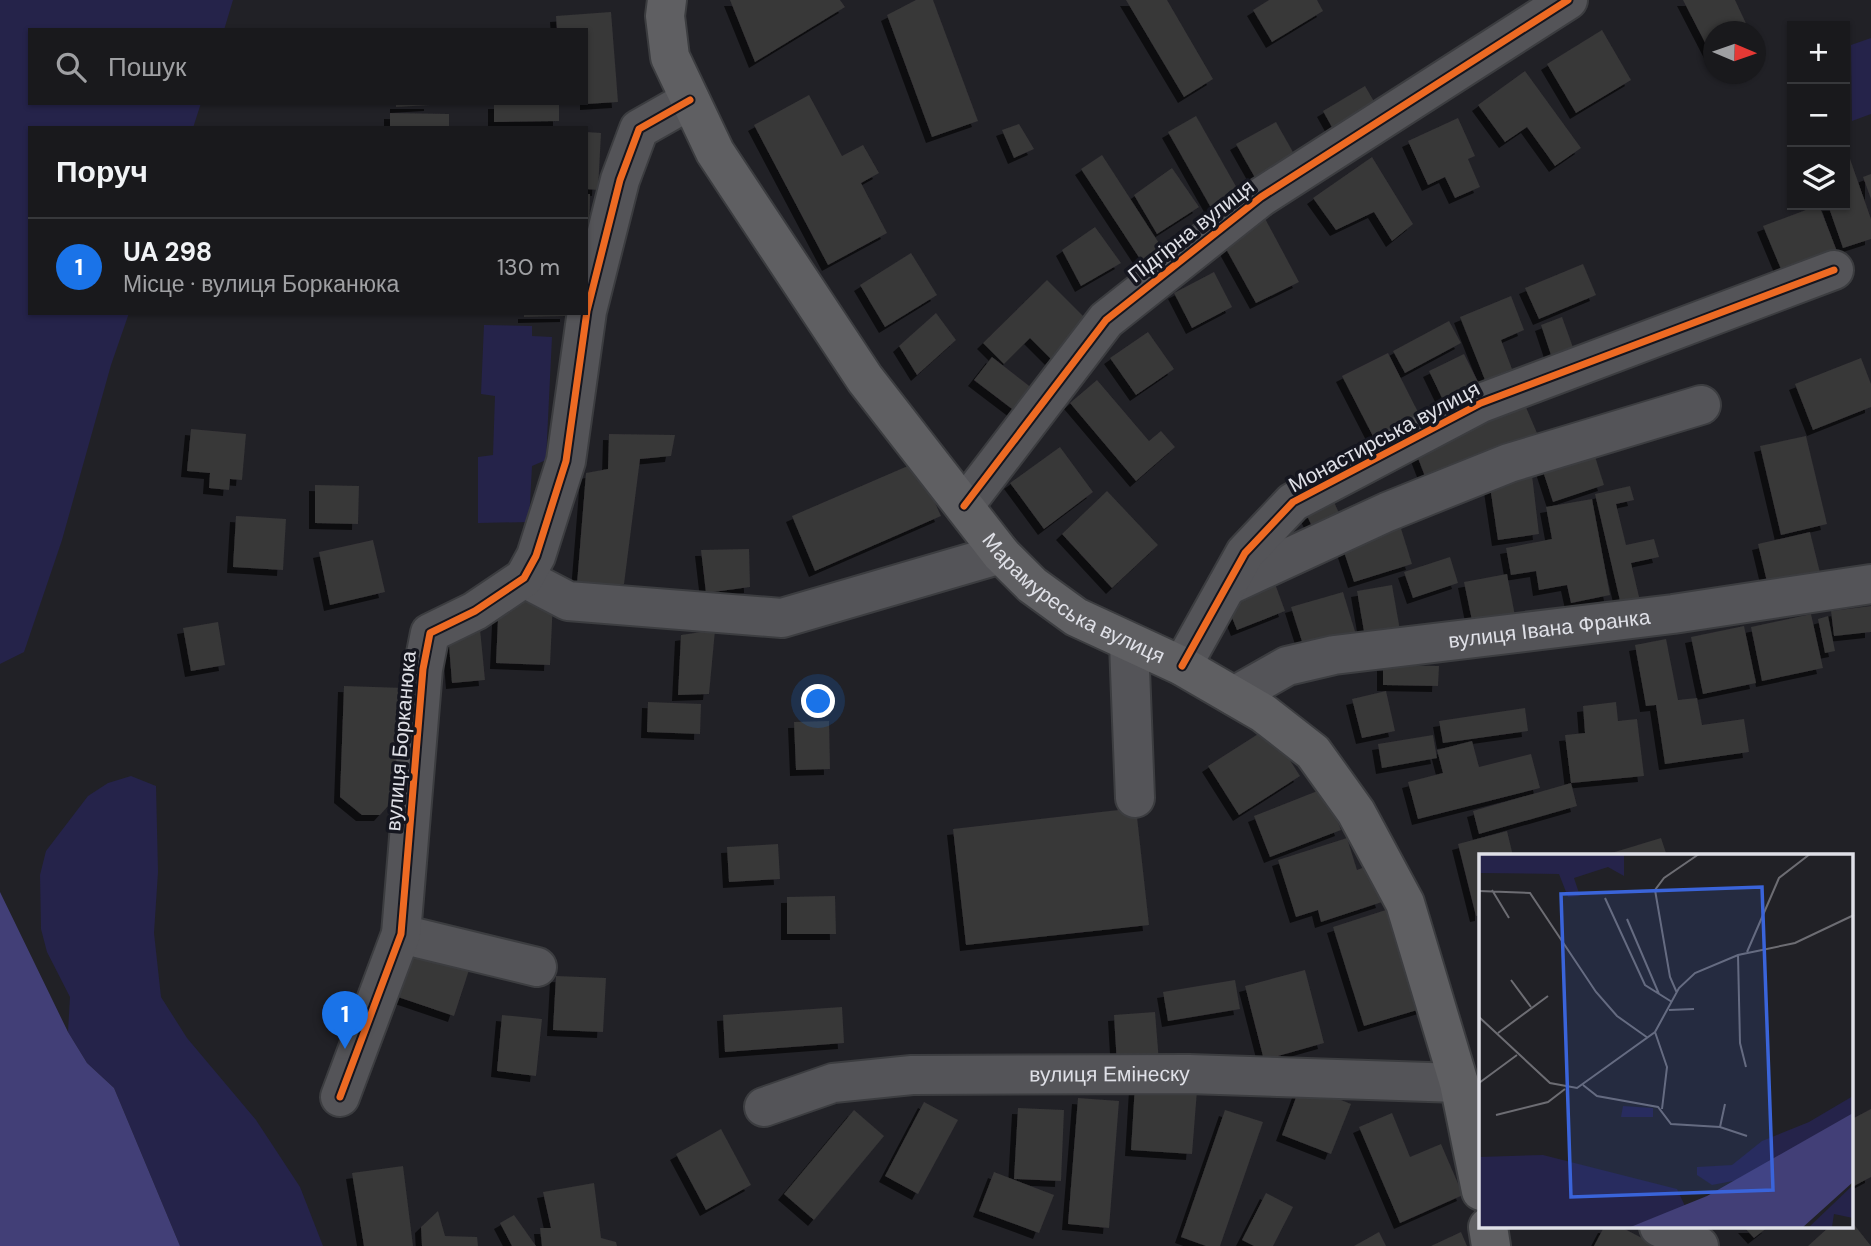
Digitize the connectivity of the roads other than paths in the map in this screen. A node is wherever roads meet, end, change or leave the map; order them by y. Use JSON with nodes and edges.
{"nodes":[{"id":1,"x":667,"y":0,"type":"edge"},
{"id":2,"x":1568,"y":0,"type":"edge"},
{"id":3,"x":690,"y":100,"type":"junction"},
{"id":4,"x":1834,"y":271,"type":"dead end"},
{"id":5,"x":588,"y":307,"type":"edge"},
{"id":6,"x":586,"y":315,"type":"edge"},
{"id":7,"x":1701,"y":405,"type":"dead end"},
{"id":8,"x":964,"y":506,"type":"junction"},
{"id":9,"x":1001,"y":554,"type":"junction"},
{"id":10,"x":524,"y":579,"type":"junction"},
{"id":11,"x":1871,"y":584,"type":"edge"},
{"id":12,"x":1227,"y":586,"type":"junction"},
{"id":13,"x":1129,"y":644,"type":"junction"},
{"id":14,"x":1182,"y":666,"type":"junction"},
{"id":15,"x":1234,"y":696,"type":"junction"},
{"id":16,"x":1135,"y":798,"type":"dead end"},
{"id":17,"x":401,"y":934,"type":"junction"},
{"id":18,"x":537,"y":967,"type":"dead end"},
{"id":19,"x":1459,"y":1083,"type":"junction"},
{"id":20,"x":340,"y":1097,"type":"dead end"},
{"id":21,"x":764,"y":1107,"type":"dead end"},
{"id":22,"x":1476,"y":1141,"type":"edge"},
{"id":23,"x":1479,"y":1171,"type":"edge"},
{"id":24,"x":1488,"y":1228,"type":"edge"},
{"id":25,"x":1661,"y":1228,"type":"edge"},
{"id":26,"x":1491,"y":1246,"type":"edge"},
{"id":27,"x":1699,"y":1246,"type":"edge"}],
"edges":[{"from":1,"to":3,"type":"main road","name":"Марамуреська вулиця"},
{"from":2,"to":8,"type":"street","name":"Підгірна вулиця"},
{"from":3,"to":5,"type":"street"},
{"from":3,"to":8,"type":"main road","name":"Марамуреська вулиця"},
{"from":4,"to":12,"type":"street","name":"Монастирська вулиця"},
{"from":6,"to":10,"type":"street"},
{"from":7,"to":12,"type":"street"},
{"from":8,"to":9,"type":"main road","name":"Марамуреська вулиця"},
{"from":9,"to":10,"type":"street"},
{"from":9,"to":13,"type":"main road","name":"Марамуреська вулиця"},
{"from":10,"to":17,"type":"street","name":"вулиця Борканюка"},
{"from":11,"to":15,"type":"street","name":"вулиця Івана Франка"},
{"from":12,"to":14,"type":"street","name":"Монастирська вулиця"},
{"from":13,"to":14,"type":"main road","name":"Марамуреська вулиця"},
{"from":13,"to":16,"type":"street"},
{"from":14,"to":15,"type":"main road","name":"Марамуреська вулиця"},
{"from":15,"to":19,"type":"main road","name":"Марамуреська вулиця"},
{"from":17,"to":18,"type":"street"},
{"from":17,"to":20,"type":"street","name":"вулиця Борканюка"},
{"from":19,"to":21,"type":"street","name":"вулиця Емінеску"},
{"from":19,"to":22,"type":"main road","name":"Марамуреська вулиця"},
{"from":22,"to":23,"type":"main road","name":"Марамуреська вулиця"},
{"from":24,"to":26,"type":"main road"},
{"from":25,"to":27,"type":"street"}]}
